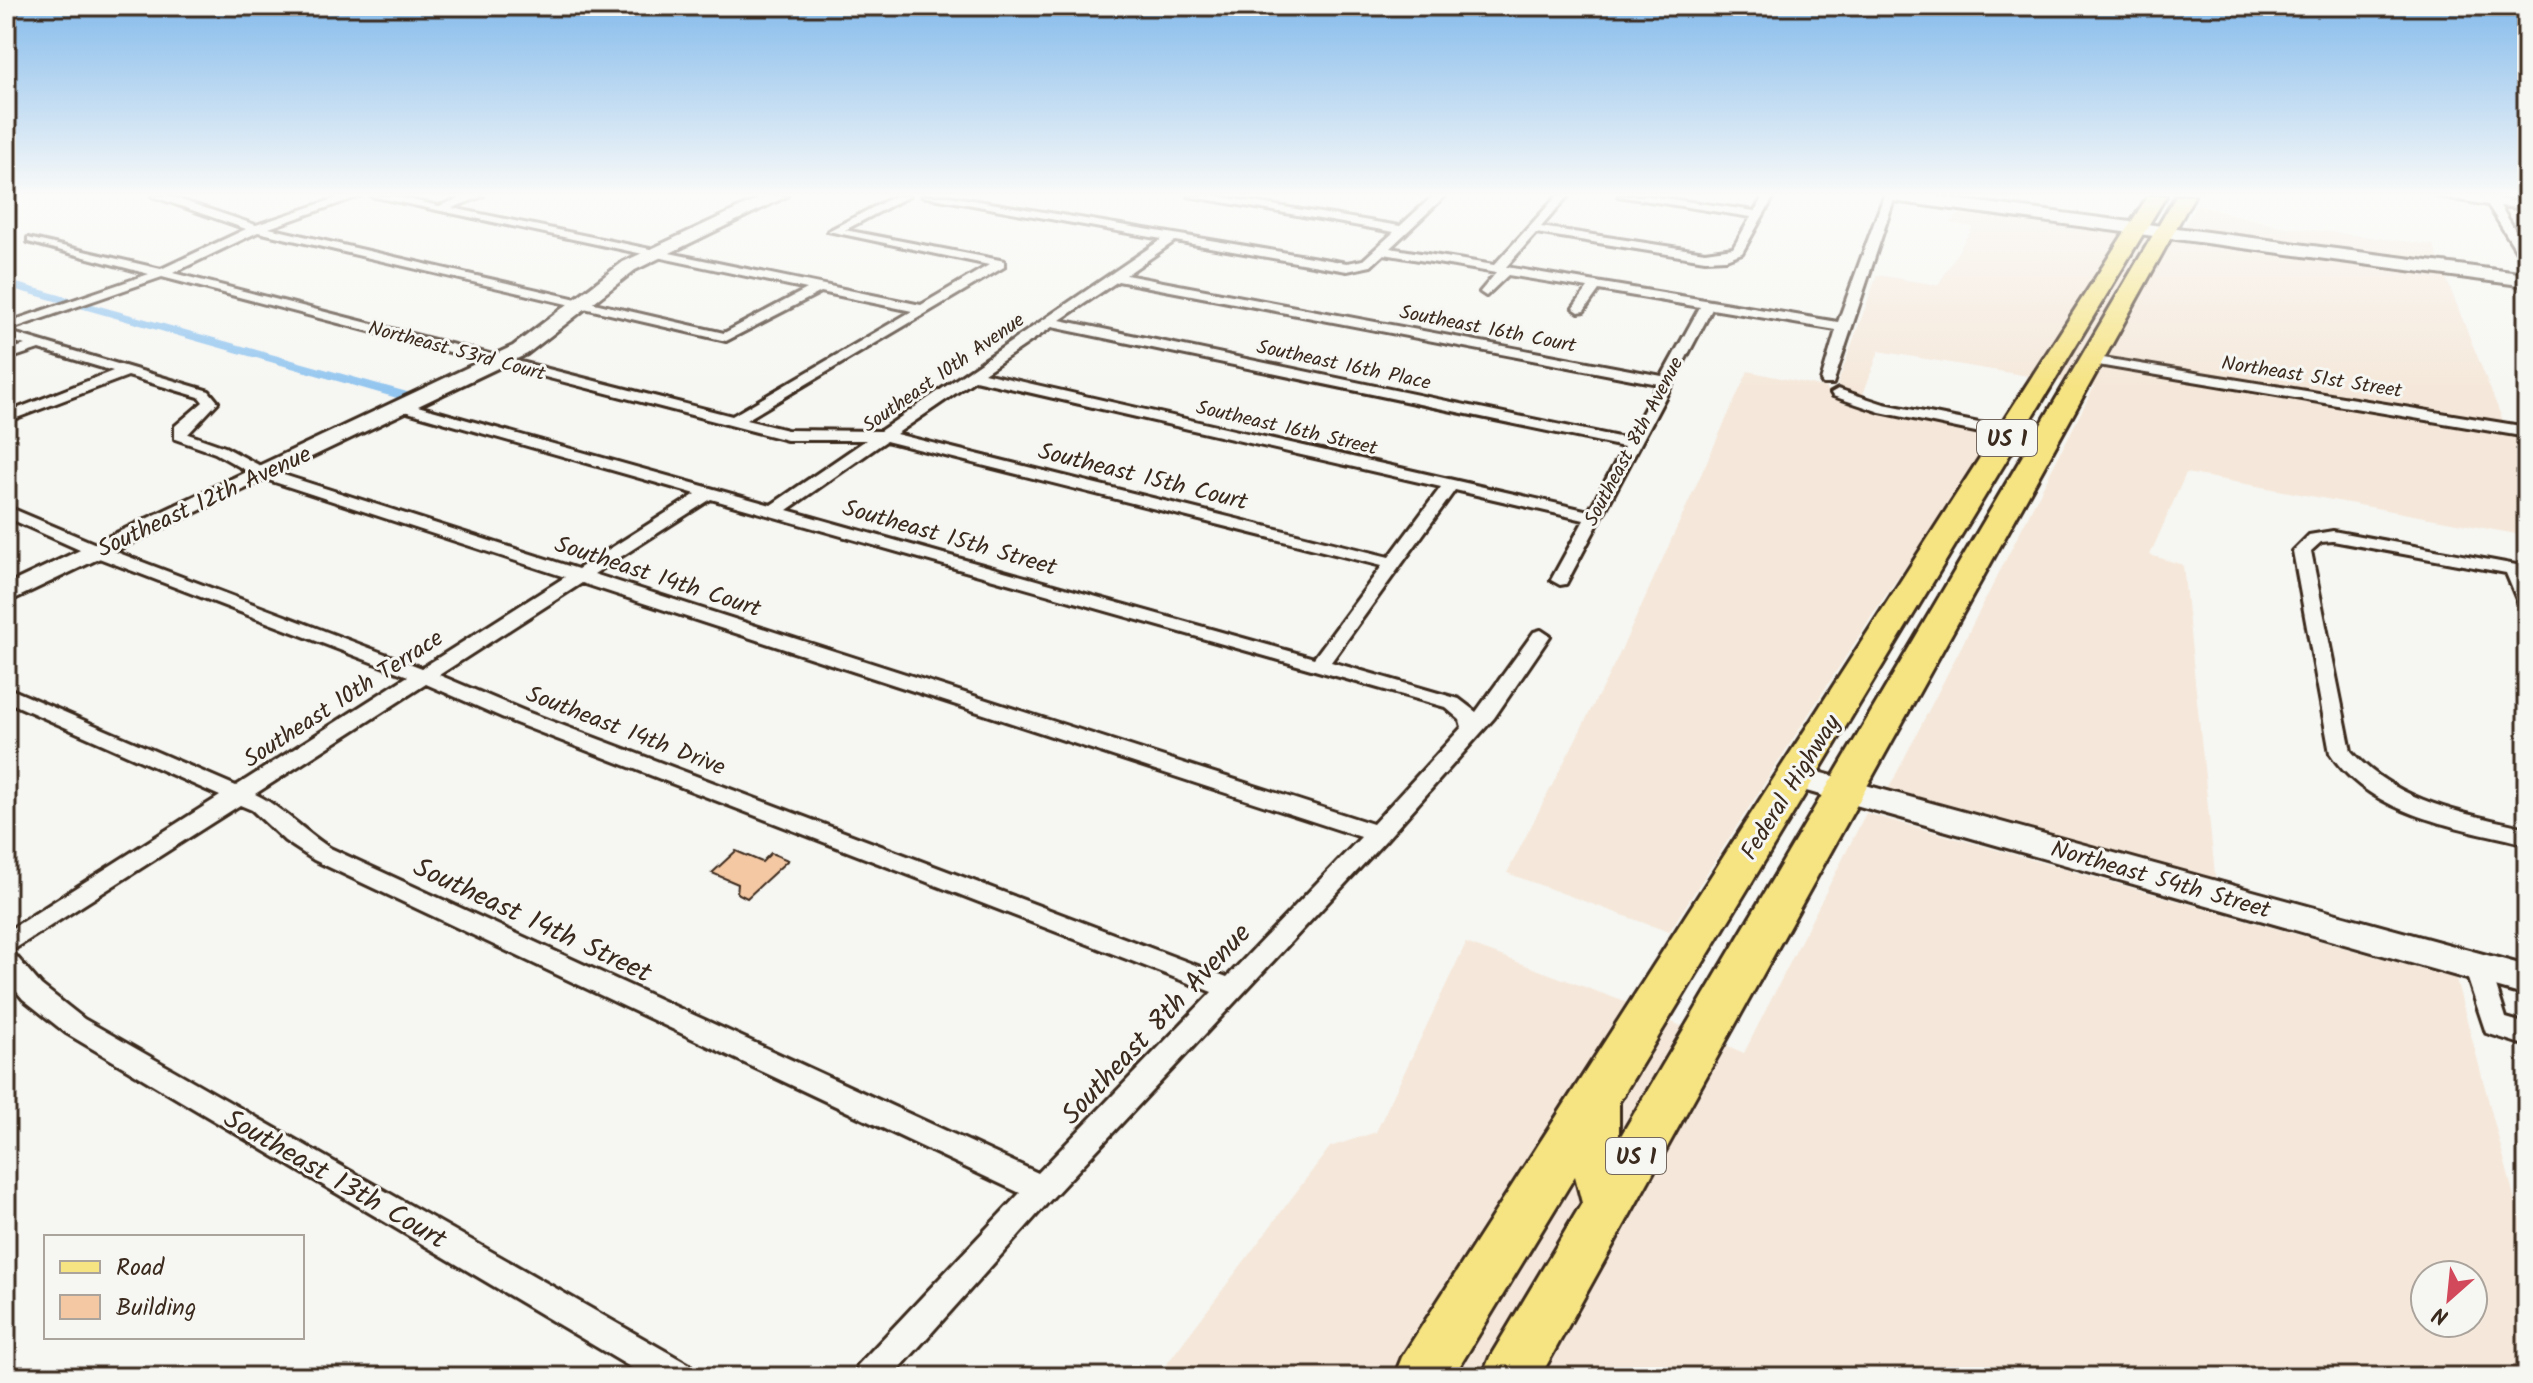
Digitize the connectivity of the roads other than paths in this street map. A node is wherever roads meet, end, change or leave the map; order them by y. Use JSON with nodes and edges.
{"nodes":[{"id":1,"x":114,"y":261,"type":"edge"},
{"id":2,"x":189,"y":261,"type":"edge"},
{"id":3,"x":397,"y":261,"type":"edge"},
{"id":4,"x":639,"y":261,"type":"edge"},
{"id":5,"x":683,"y":261,"type":"edge"},
{"id":6,"x":983,"y":261,"type":"edge"},
{"id":7,"x":1140,"y":261,"type":"edge"},
{"id":8,"x":1311,"y":261,"type":"edge"},
{"id":9,"x":1370,"y":261,"type":"edge"},
{"id":10,"x":1448,"y":261,"type":"edge"},
{"id":11,"x":1508,"y":261,"type":"edge"},
{"id":12,"x":1868,"y":261,"type":"edge"},
{"id":13,"x":2117,"y":261,"type":"edge"},
{"id":14,"x":2148,"y":261,"type":"edge"},
{"id":15,"x":2385,"y":261,"type":"edge"},
{"id":16,"x":1501,"y":269,"type":"junction"},
{"id":17,"x":163,"y":273,"type":"junction"},
{"id":18,"x":1116,"y":277,"type":"junction"},
{"id":19,"x":2527,"y":280,"type":"edge"},
{"id":20,"x":1596,"y":286,"type":"junction"},
{"id":21,"x":819,"y":288,"type":"junction"},
{"id":22,"x":1486,"y":292,"type":"dead end"},
{"id":23,"x":580,"y":303,"type":"junction"},
{"id":24,"x":1708,"y":304,"type":"junction"},
{"id":25,"x":1579,"y":308,"type":"dead end"},
{"id":26,"x":922,"y":309,"type":"junction"},
{"id":27,"x":1049,"y":322,"type":"junction"},
{"id":28,"x":6,"y":327,"type":"edge"},
{"id":29,"x":1843,"y":327,"type":"junction"},
{"id":30,"x":2072,"y":333,"type":"junction"},
{"id":31,"x":6,"y":335,"type":"edge"},
{"id":32,"x":37,"y":345,"type":"junction"},
{"id":33,"x":6,"y":356,"type":"edge"},
{"id":34,"x":2091,"y":360,"type":"junction"},
{"id":35,"x":498,"y":361,"type":"junction"},
{"id":36,"x":127,"y":371,"type":"junction"},
{"id":37,"x":2046,"y":374,"type":"junction"},
{"id":38,"x":973,"y":375,"type":"junction"},
{"id":39,"x":1665,"y":381,"type":"junction"},
{"id":40,"x":2071,"y":396,"type":"junction"},
{"id":41,"x":402,"y":406,"type":"junction"},
{"id":42,"x":6,"y":418,"type":"edge"},
{"id":43,"x":734,"y":421,"type":"junction"},
{"id":44,"x":2527,"y":432,"type":"edge"},
{"id":45,"x":2009,"y":434,"type":"junction"},
{"id":46,"x":884,"y":436,"type":"junction"},
{"id":47,"x":1631,"y":444,"type":"junction"},
{"id":48,"x":2031,"y":466,"type":"junction"},
{"id":49,"x":262,"y":473,"type":"junction"},
{"id":50,"x":1451,"y":485,"type":"junction"},
{"id":51,"x":707,"y":494,"type":"junction"},
{"id":52,"x":6,"y":511,"type":"edge"},
{"id":53,"x":772,"y":512,"type":"junction"},
{"id":54,"x":1592,"y":517,"type":"junction"},
{"id":55,"x":1942,"y":542,"type":"junction"},
{"id":56,"x":97,"y":551,"type":"junction"},
{"id":57,"x":1391,"y":563,"type":"junction"},
{"id":58,"x":2520,"y":570,"type":"edge"},
{"id":59,"x":580,"y":576,"type":"junction"},
{"id":60,"x":1921,"y":576,"type":"junction"},
{"id":61,"x":1966,"y":579,"type":"junction"},
{"id":62,"x":1560,"y":580,"type":"dead end"},
{"id":63,"x":6,"y":595,"type":"edge"},
{"id":64,"x":2527,"y":602,"type":"edge"},
{"id":65,"x":1943,"y":618,"type":"junction"},
{"id":66,"x":1541,"y":636,"type":"dead end"},
{"id":67,"x":1318,"y":666,"type":"junction"},
{"id":68,"x":425,"y":676,"type":"junction"},
{"id":69,"x":6,"y":693,"type":"edge"},
{"id":70,"x":1480,"y":721,"type":"junction"},
{"id":71,"x":1796,"y":777,"type":"junction"},
{"id":72,"x":1844,"y":791,"type":"junction"},
{"id":73,"x":240,"y":795,"type":"junction"},
{"id":74,"x":1378,"y":834,"type":"junction"},
{"id":75,"x":2527,"y":836,"type":"edge"},
{"id":76,"x":6,"y":944,"type":"edge"},
{"id":77,"x":6,"y":962,"type":"edge"},
{"id":78,"x":2477,"y":967,"type":"junction"},
{"id":79,"x":2527,"y":981,"type":"edge"},
{"id":80,"x":1231,"y":989,"type":"junction"},
{"id":81,"x":2527,"y":1035,"type":"edge"},
{"id":82,"x":1598,"y":1096,"type":"junction"},
{"id":83,"x":1042,"y":1189,"type":"junction"},
{"id":84,"x":1608,"y":1206,"type":"junction"},
{"id":85,"x":678,"y":1377,"type":"edge"},
{"id":86,"x":870,"y":1377,"type":"edge"},
{"id":87,"x":1422,"y":1377,"type":"edge"},
{"id":88,"x":1510,"y":1377,"type":"edge"}],
"edges":[{"from":1,"to":17,"type":"street","name":"Northeast 53rd Court"},
{"from":2,"to":17,"type":"street"},
{"from":3,"to":23,"type":"street"},
{"from":4,"to":23,"type":"street","name":"Southeast 12th Avenue"},
{"from":5,"to":21,"type":"street"},
{"from":6,"to":26,"type":"street"},
{"from":7,"to":18,"type":"street","name":"Southeast 10th Avenue"},
{"from":8,"to":9,"type":"street"},
{"from":10,"to":16,"type":"street"},
{"from":11,"to":16,"type":"street"},
{"from":12,"to":29,"type":"street"},
{"from":13,"to":30,"type":"main road","name":"Federal Highway","number":"US 1"},
{"from":14,"to":34,"type":"main road","name":"Federal Highway","number":"US 1"},
{"from":15,"to":19,"type":"street"},
{"from":16,"to":20,"type":"street"},
{"from":16,"to":22,"type":"street"},
{"from":17,"to":28,"type":"street"},
{"from":17,"to":35,"type":"street","name":"Northeast 53rd Court"},
{"from":18,"to":27,"type":"street","name":"Southeast 10th Avenue"},
{"from":18,"to":39,"type":"street","name":"Southeast 16th Court"},
{"from":20,"to":24,"type":"street"},
{"from":20,"to":25,"type":"street"},
{"from":21,"to":23,"type":"street"},
{"from":21,"to":26,"type":"street"},
{"from":23,"to":35,"type":"street","name":"Southeast 12th Avenue"},
{"from":24,"to":29,"type":"street"},
{"from":24,"to":39,"type":"street","name":"Southeast 8th Avenue"},
{"from":26,"to":43,"type":"street"},
{"from":27,"to":38,"type":"street","name":"Southeast 10th Avenue"},
{"from":27,"to":47,"type":"street","name":"Southeast 16th Place"},
{"from":29,"to":45,"type":"street"},
{"from":30,"to":34,"type":"main road"},
{"from":30,"to":37,"type":"main road","name":"Federal Highway","number":"US 1"},
{"from":31,"to":32,"type":"street","name":"Southeast 14th Court"},
{"from":32,"to":33,"type":"street"},
{"from":32,"to":36,"type":"street","name":"Southeast 14th Court"},
{"from":34,"to":40,"type":"main road","name":"Federal Highway","number":"US 1"},
{"from":34,"to":44,"type":"street","name":"Northeast 51st Street"},
{"from":35,"to":41,"type":"street","name":"Southeast 12th Avenue"},
{"from":35,"to":43,"type":"street","name":"Northeast 53rd Court"},
{"from":36,"to":42,"type":"street"},
{"from":36,"to":49,"type":"street","name":"Southeast 14th Court"},
{"from":37,"to":40,"type":"main road"},
{"from":37,"to":45,"type":"main road","name":"Federal Highway","number":"US 1"},
{"from":38,"to":46,"type":"street","name":"Southeast 10th Avenue"},
{"from":38,"to":50,"type":"street","name":"Southeast 16th Street"},
{"from":39,"to":47,"type":"street","name":"Southeast 8th Avenue"},
{"from":40,"to":48,"type":"main road","name":"Federal Highway","number":"US 1"},
{"from":41,"to":49,"type":"street","name":"Southeast 12th Avenue"},
{"from":41,"to":51,"type":"street","name":"Southeast 15th Street"},
{"from":43,"to":46,"type":"street","name":"Northeast 53rd Court"},
{"from":45,"to":48,"type":"main road"},
{"from":45,"to":55,"type":"main road","name":"Federal Highway","number":"US 1"},
{"from":46,"to":53,"type":"street","name":"Southeast 10th Avenue"},
{"from":46,"to":57,"type":"street","name":"Southeast 15th Court"},
{"from":47,"to":54,"type":"street","name":"Southeast 8th Avenue"},
{"from":48,"to":61,"type":"main road","name":"Federal Highway","number":"US 1"},
{"from":49,"to":56,"type":"street","name":"Southeast 12th Avenue"},
{"from":49,"to":59,"type":"street","name":"Southeast 14th Court"},
{"from":50,"to":54,"type":"street","name":"Southeast 16th Street"},
{"from":50,"to":57,"type":"street"},
{"from":51,"to":53,"type":"street","name":"Southeast 15th Street"},
{"from":51,"to":59,"type":"street","name":"Southeast 10th Terrace"},
{"from":52,"to":56,"type":"street","name":"Southeast 14th Drive"},
{"from":53,"to":67,"type":"street","name":"Southeast 15th Street"},
{"from":54,"to":62,"type":"street","name":"Southeast 8th Avenue"},
{"from":55,"to":60,"type":"main road","name":"Federal Highway","number":"US 1"},
{"from":55,"to":61,"type":"main road"},
{"from":56,"to":63,"type":"street","name":"Southeast 12th Avenue"},
{"from":56,"to":68,"type":"street","name":"Southeast 14th Drive"},
{"from":57,"to":67,"type":"street"},
{"from":58,"to":64,"type":"street"},
{"from":58,"to":75,"type":"street"},
{"from":59,"to":68,"type":"street","name":"Southeast 10th Terrace"},
{"from":59,"to":74,"type":"street","name":"Southeast 14th Court"},
{"from":60,"to":65,"type":"main road"},
{"from":60,"to":71,"type":"main road","name":"Federal Highway","number":"US 1"},
{"from":61,"to":65,"type":"main road","name":"Federal Highway","number":"US 1"},
{"from":65,"to":72,"type":"main road","name":"Federal Highway","number":"US 1"},
{"from":66,"to":70,"type":"street","name":"Southeast 8th Avenue"},
{"from":67,"to":70,"type":"street","name":"Southeast 15th Street"},
{"from":68,"to":73,"type":"street","name":"Southeast 10th Terrace"},
{"from":68,"to":80,"type":"street","name":"Southeast 14th Drive"},
{"from":69,"to":73,"type":"street","name":"Southeast 14th Street"},
{"from":70,"to":74,"type":"street","name":"Southeast 8th Avenue"},
{"from":71,"to":72,"type":"street","name":"Northeast 54th Street"},
{"from":71,"to":82,"type":"main road","name":"Federal Highway","number":"US 1"},
{"from":72,"to":78,"type":"street","name":"Northeast 54th Street"},
{"from":72,"to":84,"type":"main road","name":"Federal Highway","number":"US 1"},
{"from":73,"to":76,"type":"street","name":"Southeast 10th Terrace"},
{"from":73,"to":83,"type":"street","name":"Southeast 14th Street"},
{"from":74,"to":80,"type":"street","name":"Southeast 8th Avenue"},
{"from":77,"to":85,"type":"street","name":"Southeast 13th Court"},
{"from":78,"to":79,"type":"street","name":"Northeast 54th Street"},
{"from":78,"to":81,"type":"street"},
{"from":80,"to":83,"type":"street","name":"Southeast 8th Avenue"},
{"from":82,"to":84,"type":"main road"},
{"from":82,"to":87,"type":"main road","name":"Federal Highway","number":"US 1"},
{"from":83,"to":86,"type":"street","name":"Southeast 8th Avenue"},
{"from":84,"to":88,"type":"main road","name":"Federal Highway","number":"US 1"}]}
